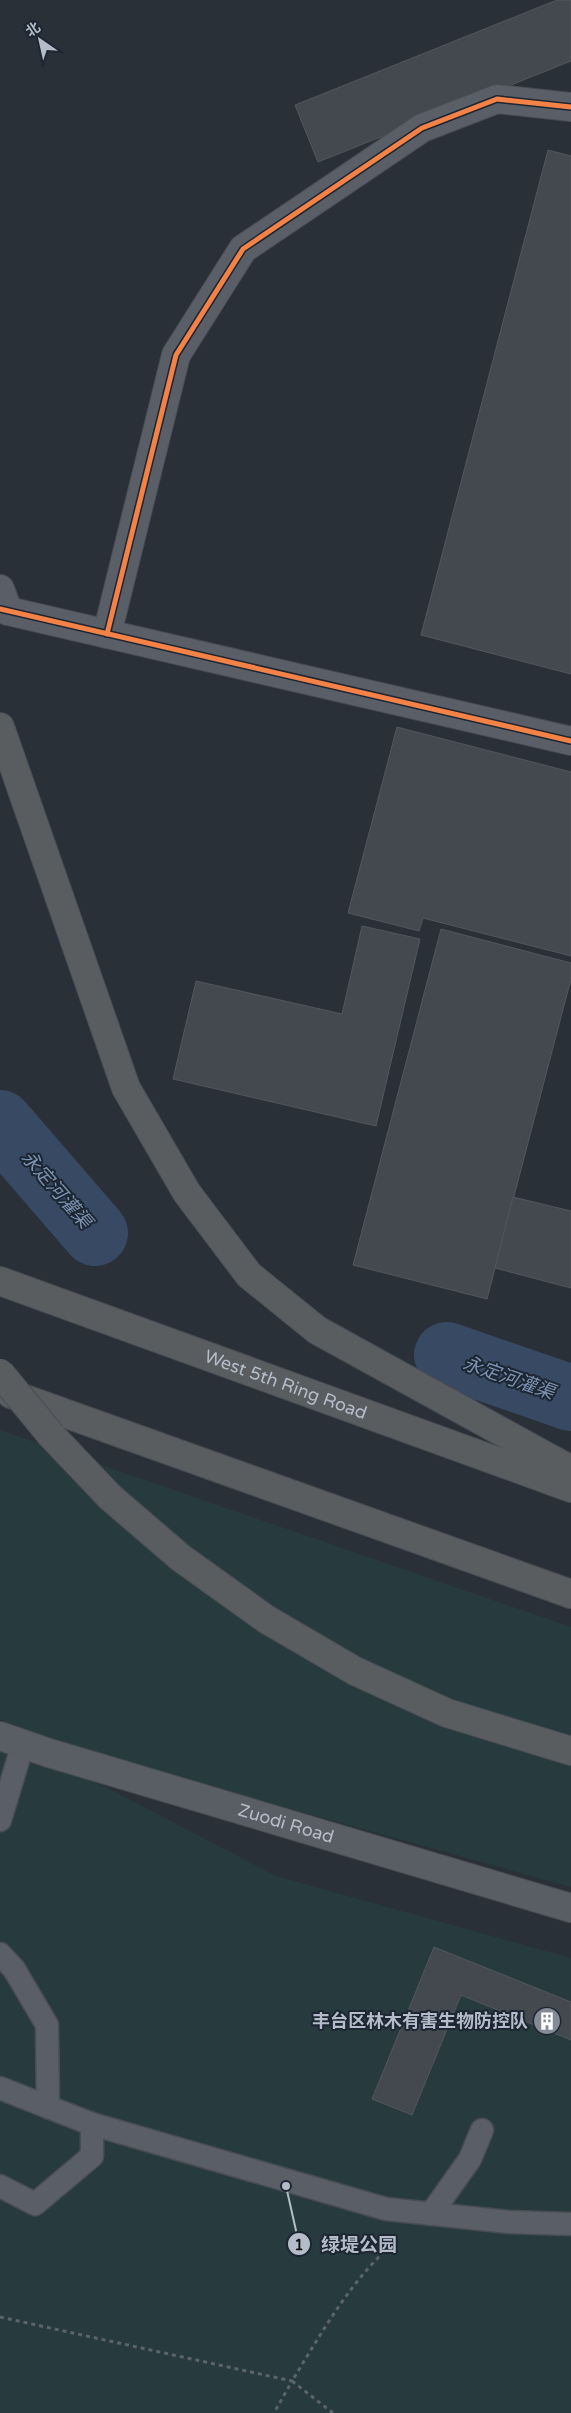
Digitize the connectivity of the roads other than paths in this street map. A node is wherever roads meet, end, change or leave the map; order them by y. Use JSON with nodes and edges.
{"nodes":[{"id":1,"x":571,"y":107,"type":"edge"},
{"id":2,"x":3,"y":603,"type":"edge"},
{"id":3,"x":107,"y":634,"type":"junction"},
{"id":4,"x":0,"y":727,"type":"edge"},
{"id":5,"x":571,"y":742,"type":"edge"},
{"id":6,"x":0,"y":1281,"type":"edge"},
{"id":7,"x":0,"y":1373,"type":"edge"},
{"id":8,"x":0,"y":1390,"type":"edge"},
{"id":9,"x":571,"y":1470,"type":"edge"},
{"id":10,"x":571,"y":1488,"type":"edge"},
{"id":11,"x":571,"y":1594,"type":"edge"},
{"id":12,"x":12,"y":1740,"type":"edge"},
{"id":13,"x":571,"y":1751,"type":"edge"},
{"id":14,"x":0,"y":1820,"type":"edge"},
{"id":15,"x":571,"y":1908,"type":"edge"},
{"id":16,"x":0,"y":1954,"type":"edge"},
{"id":17,"x":0,"y":2088,"type":"edge"},
{"id":18,"x":48,"y":2107,"type":"junction"},
{"id":19,"x":92,"y":2124,"type":"junction"},
{"id":20,"x":482,"y":2130,"type":"dead end"},
{"id":21,"x":0,"y":2186,"type":"edge"},
{"id":22,"x":431,"y":2214,"type":"junction"},
{"id":23,"x":571,"y":2224,"type":"edge"}],
"edges":[{"from":1,"to":3,"type":"street"},
{"from":2,"to":3,"type":"street"},
{"from":3,"to":5,"type":"street"},
{"from":4,"to":9,"type":"highway"},
{"from":6,"to":10,"type":"highway","name":"West 5th Ring Road"},
{"from":7,"to":13,"type":"highway","bridge":true},
{"from":8,"to":11,"type":"highway"},
{"from":12,"to":14,"type":"lane"},
{"from":12,"to":15,"type":"main road","name":"Zuodi Road"},
{"from":16,"to":18,"type":"lane"},
{"from":17,"to":18,"type":"lane"},
{"from":18,"to":19,"type":"lane"},
{"from":19,"to":21,"type":"lane"},
{"from":19,"to":22,"type":"lane"},
{"from":20,"to":22,"type":"lane"},
{"from":22,"to":23,"type":"lane"}]}
